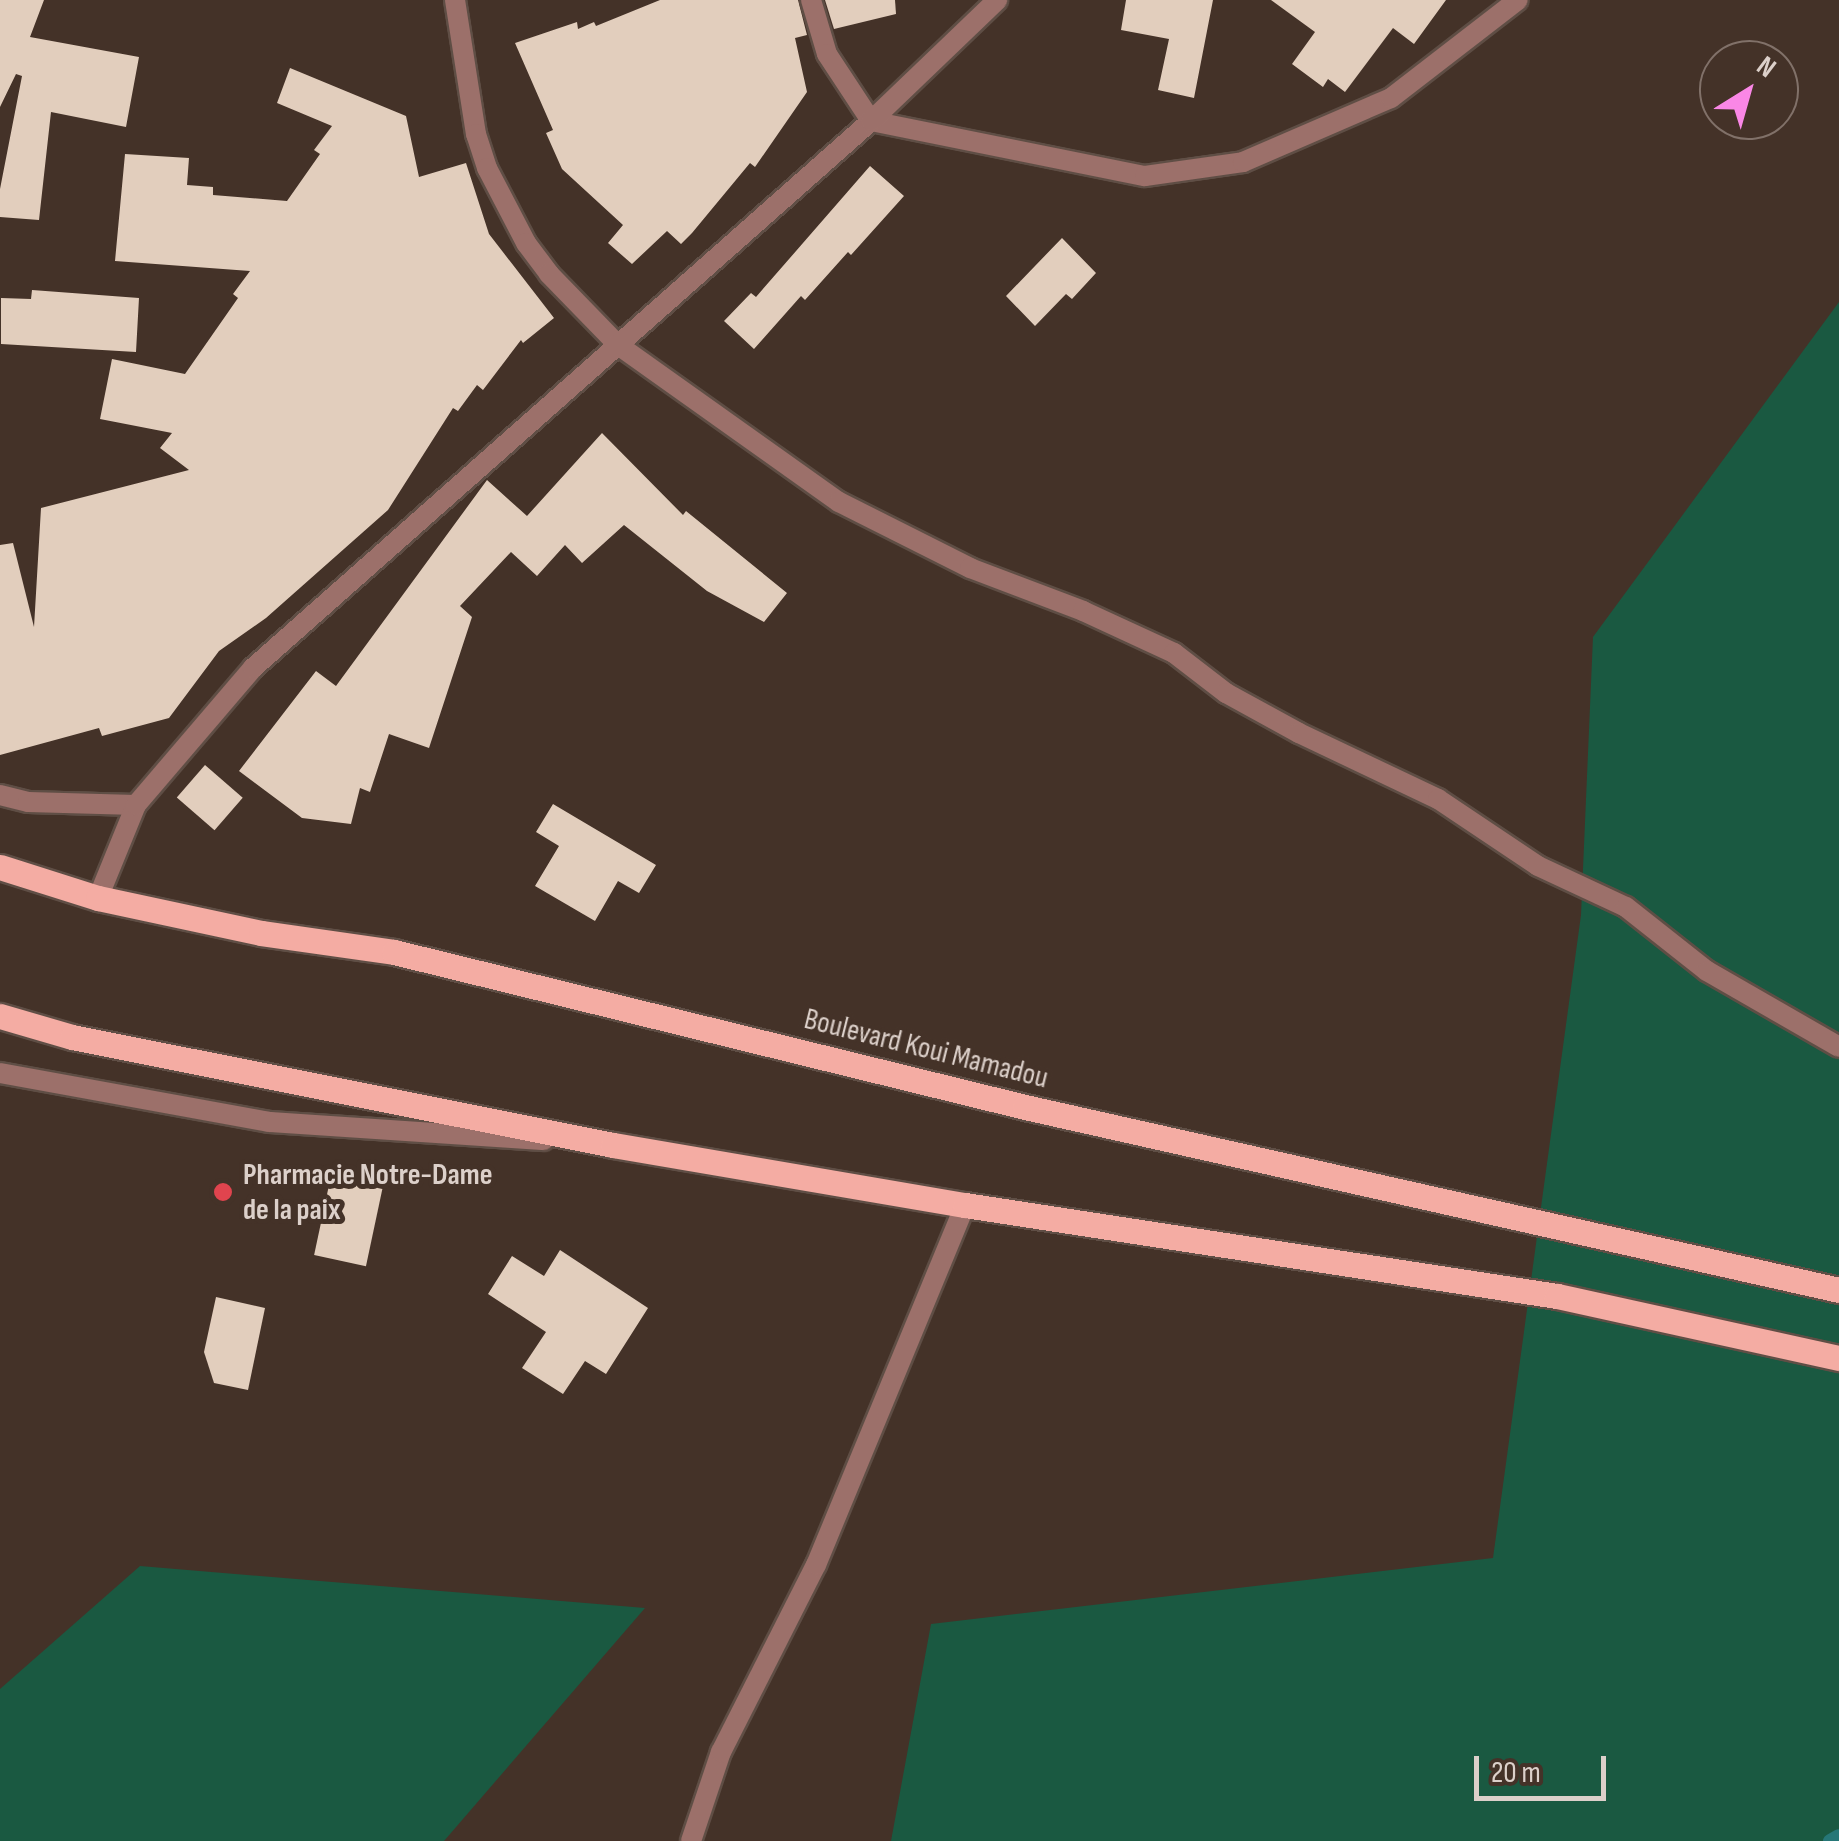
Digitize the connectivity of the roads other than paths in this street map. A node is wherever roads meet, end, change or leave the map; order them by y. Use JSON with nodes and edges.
{"nodes":[{"id":1,"x":455,"y":0,"type":"edge"},
{"id":2,"x":811,"y":0,"type":"edge"},
{"id":3,"x":998,"y":0,"type":"edge"},
{"id":4,"x":1518,"y":0,"type":"edge"},
{"id":5,"x":870,"y":122,"type":"junction"},
{"id":6,"x":618,"y":345,"type":"junction"},
{"id":7,"x":0,"y":795,"type":"edge"},
{"id":8,"x":136,"y":805,"type":"junction"},
{"id":9,"x":0,"y":867,"type":"edge"},
{"id":10,"x":98,"y":898,"type":"junction"},
{"id":11,"x":0,"y":1016,"type":"edge"},
{"id":12,"x":1839,"y":1047,"type":"edge"},
{"id":13,"x":0,"y":1072,"type":"edge"},
{"id":14,"x":613,"y":1145,"type":"junction"},
{"id":15,"x":965,"y":1205,"type":"junction"},
{"id":16,"x":1839,"y":1290,"type":"edge"},
{"id":17,"x":1839,"y":1358,"type":"edge"},
{"id":18,"x":692,"y":1841,"type":"edge"}],
"edges":[{"from":1,"to":6,"type":"street"},
{"from":2,"to":5,"type":"street"},
{"from":3,"to":5,"type":"street"},
{"from":4,"to":5,"type":"street"},
{"from":5,"to":6,"type":"street"},
{"from":6,"to":8,"type":"street"},
{"from":6,"to":12,"type":"street"},
{"from":7,"to":8,"type":"street"},
{"from":8,"to":10,"type":"street"},
{"from":9,"to":10,"type":"main road","name":"Boulevard Koui Mamadou"},
{"from":10,"to":16,"type":"main road","name":"Boulevard Koui Mamadou"},
{"from":11,"to":14,"type":"main road"},
{"from":13,"to":14,"type":"street"},
{"from":14,"to":15,"type":"main road"},
{"from":15,"to":17,"type":"main road"},
{"from":15,"to":18,"type":"street"}]}
